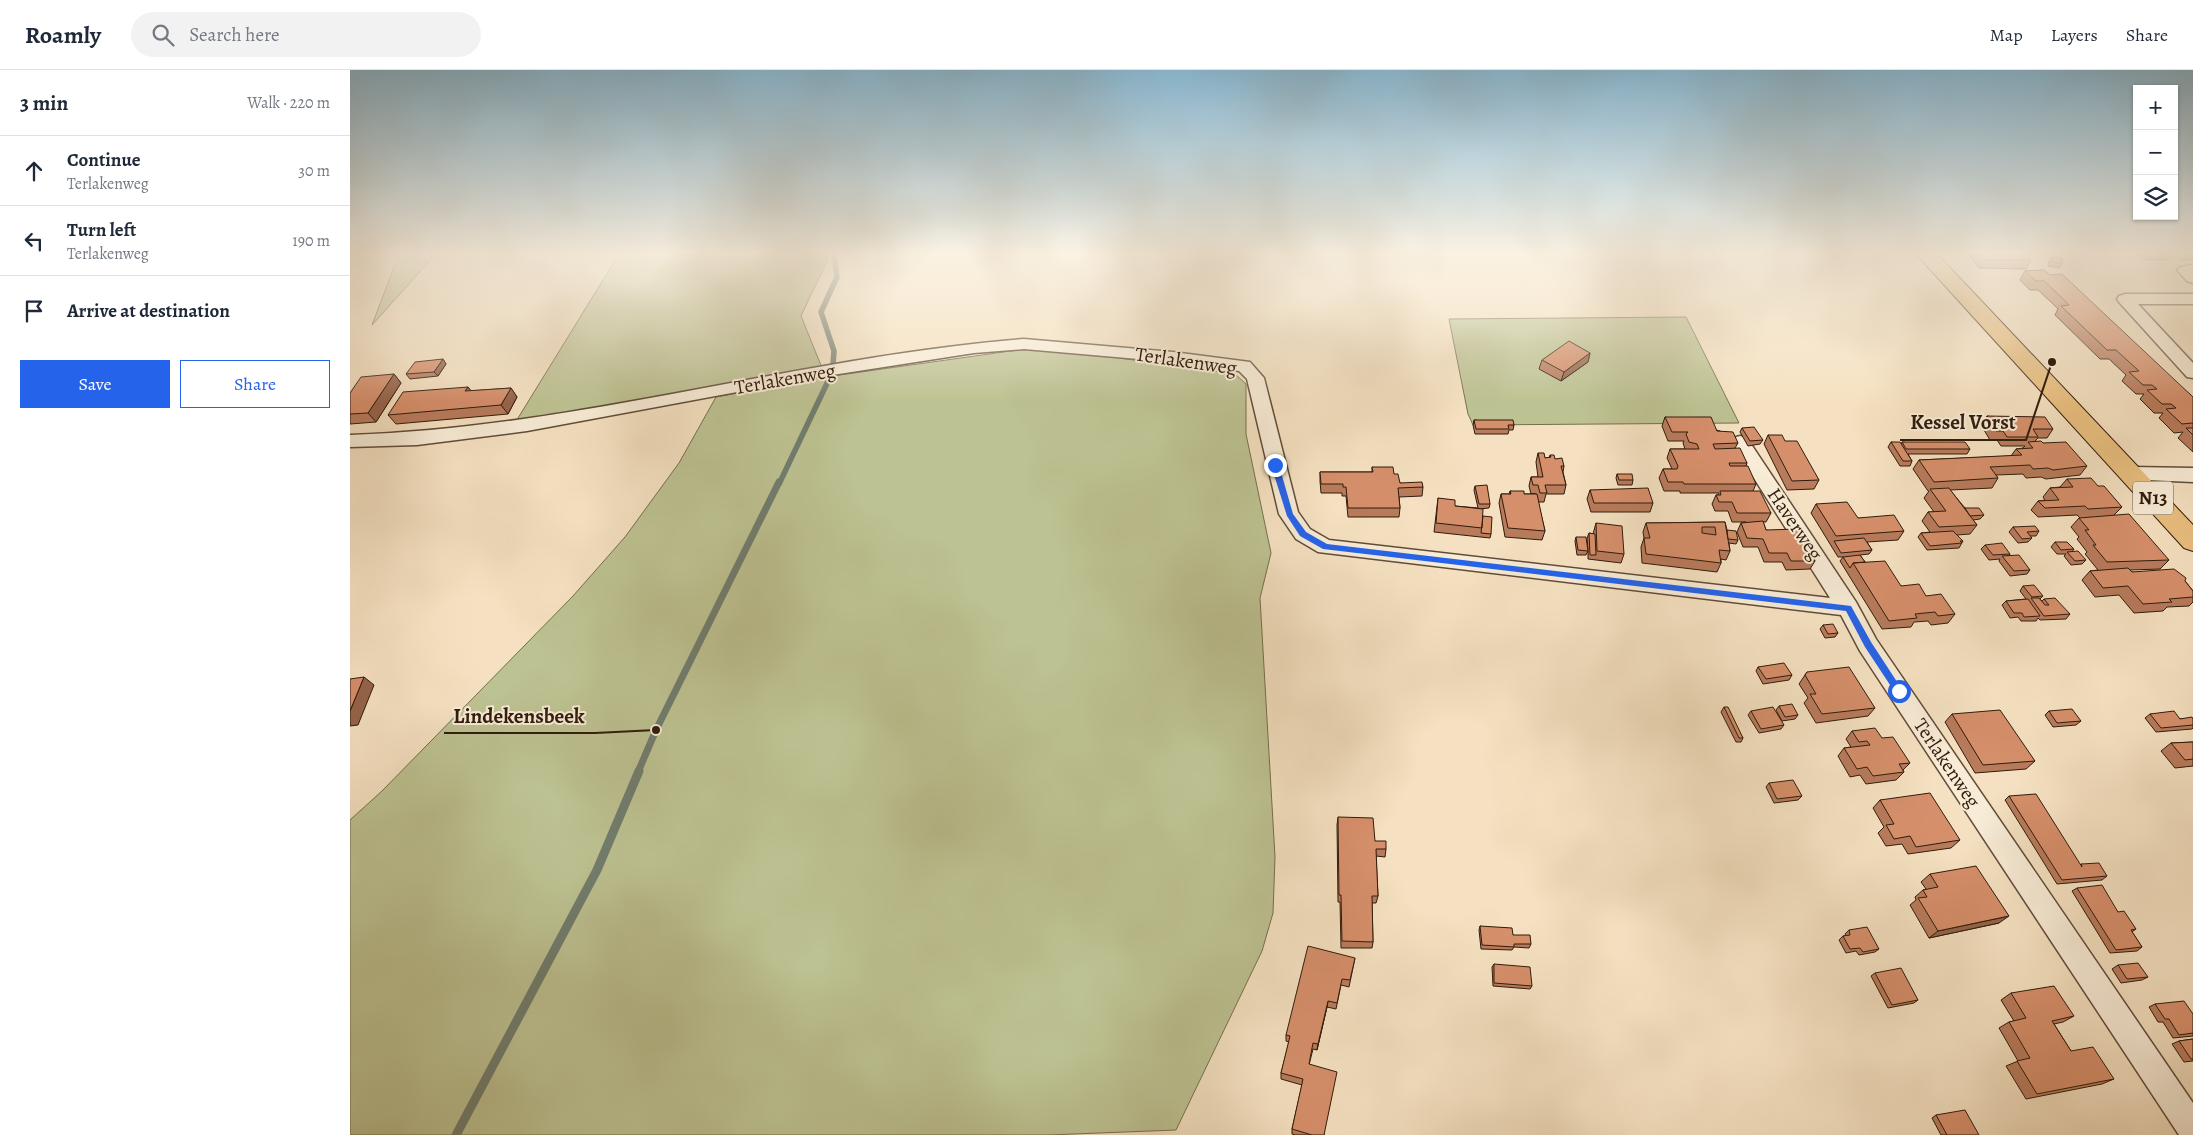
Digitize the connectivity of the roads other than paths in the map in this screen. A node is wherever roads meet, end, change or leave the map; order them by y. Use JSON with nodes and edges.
{"nodes":[{"id":1,"x":1972,"y":304,"type":"edge"},
{"id":2,"x":2129,"y":304,"type":"edge"},
{"id":3,"x":2191,"y":367,"type":"edge"},
{"id":4,"x":350,"y":441,"type":"edge"},
{"id":5,"x":1740,"y":442,"type":"edge"},
{"id":6,"x":2131,"y":474,"type":"junction"},
{"id":7,"x":2193,"y":475,"type":"edge"},
{"id":8,"x":2193,"y":541,"type":"edge"},
{"id":9,"x":1848,"y":608,"type":"junction"},
{"id":10,"x":2193,"y":1129,"type":"edge"}],
"edges":[{"from":1,"to":6,"type":"main road","number":"N13"},
{"from":2,"to":3,"type":"street"},
{"from":4,"to":9,"type":"street","name":"Terlakenweg"},
{"from":5,"to":9,"type":"street","name":"Haverweg"},
{"from":6,"to":7,"type":"street"},
{"from":6,"to":8,"type":"main road","number":"N13"},
{"from":9,"to":10,"type":"street","name":"Terlakenweg"}]}
